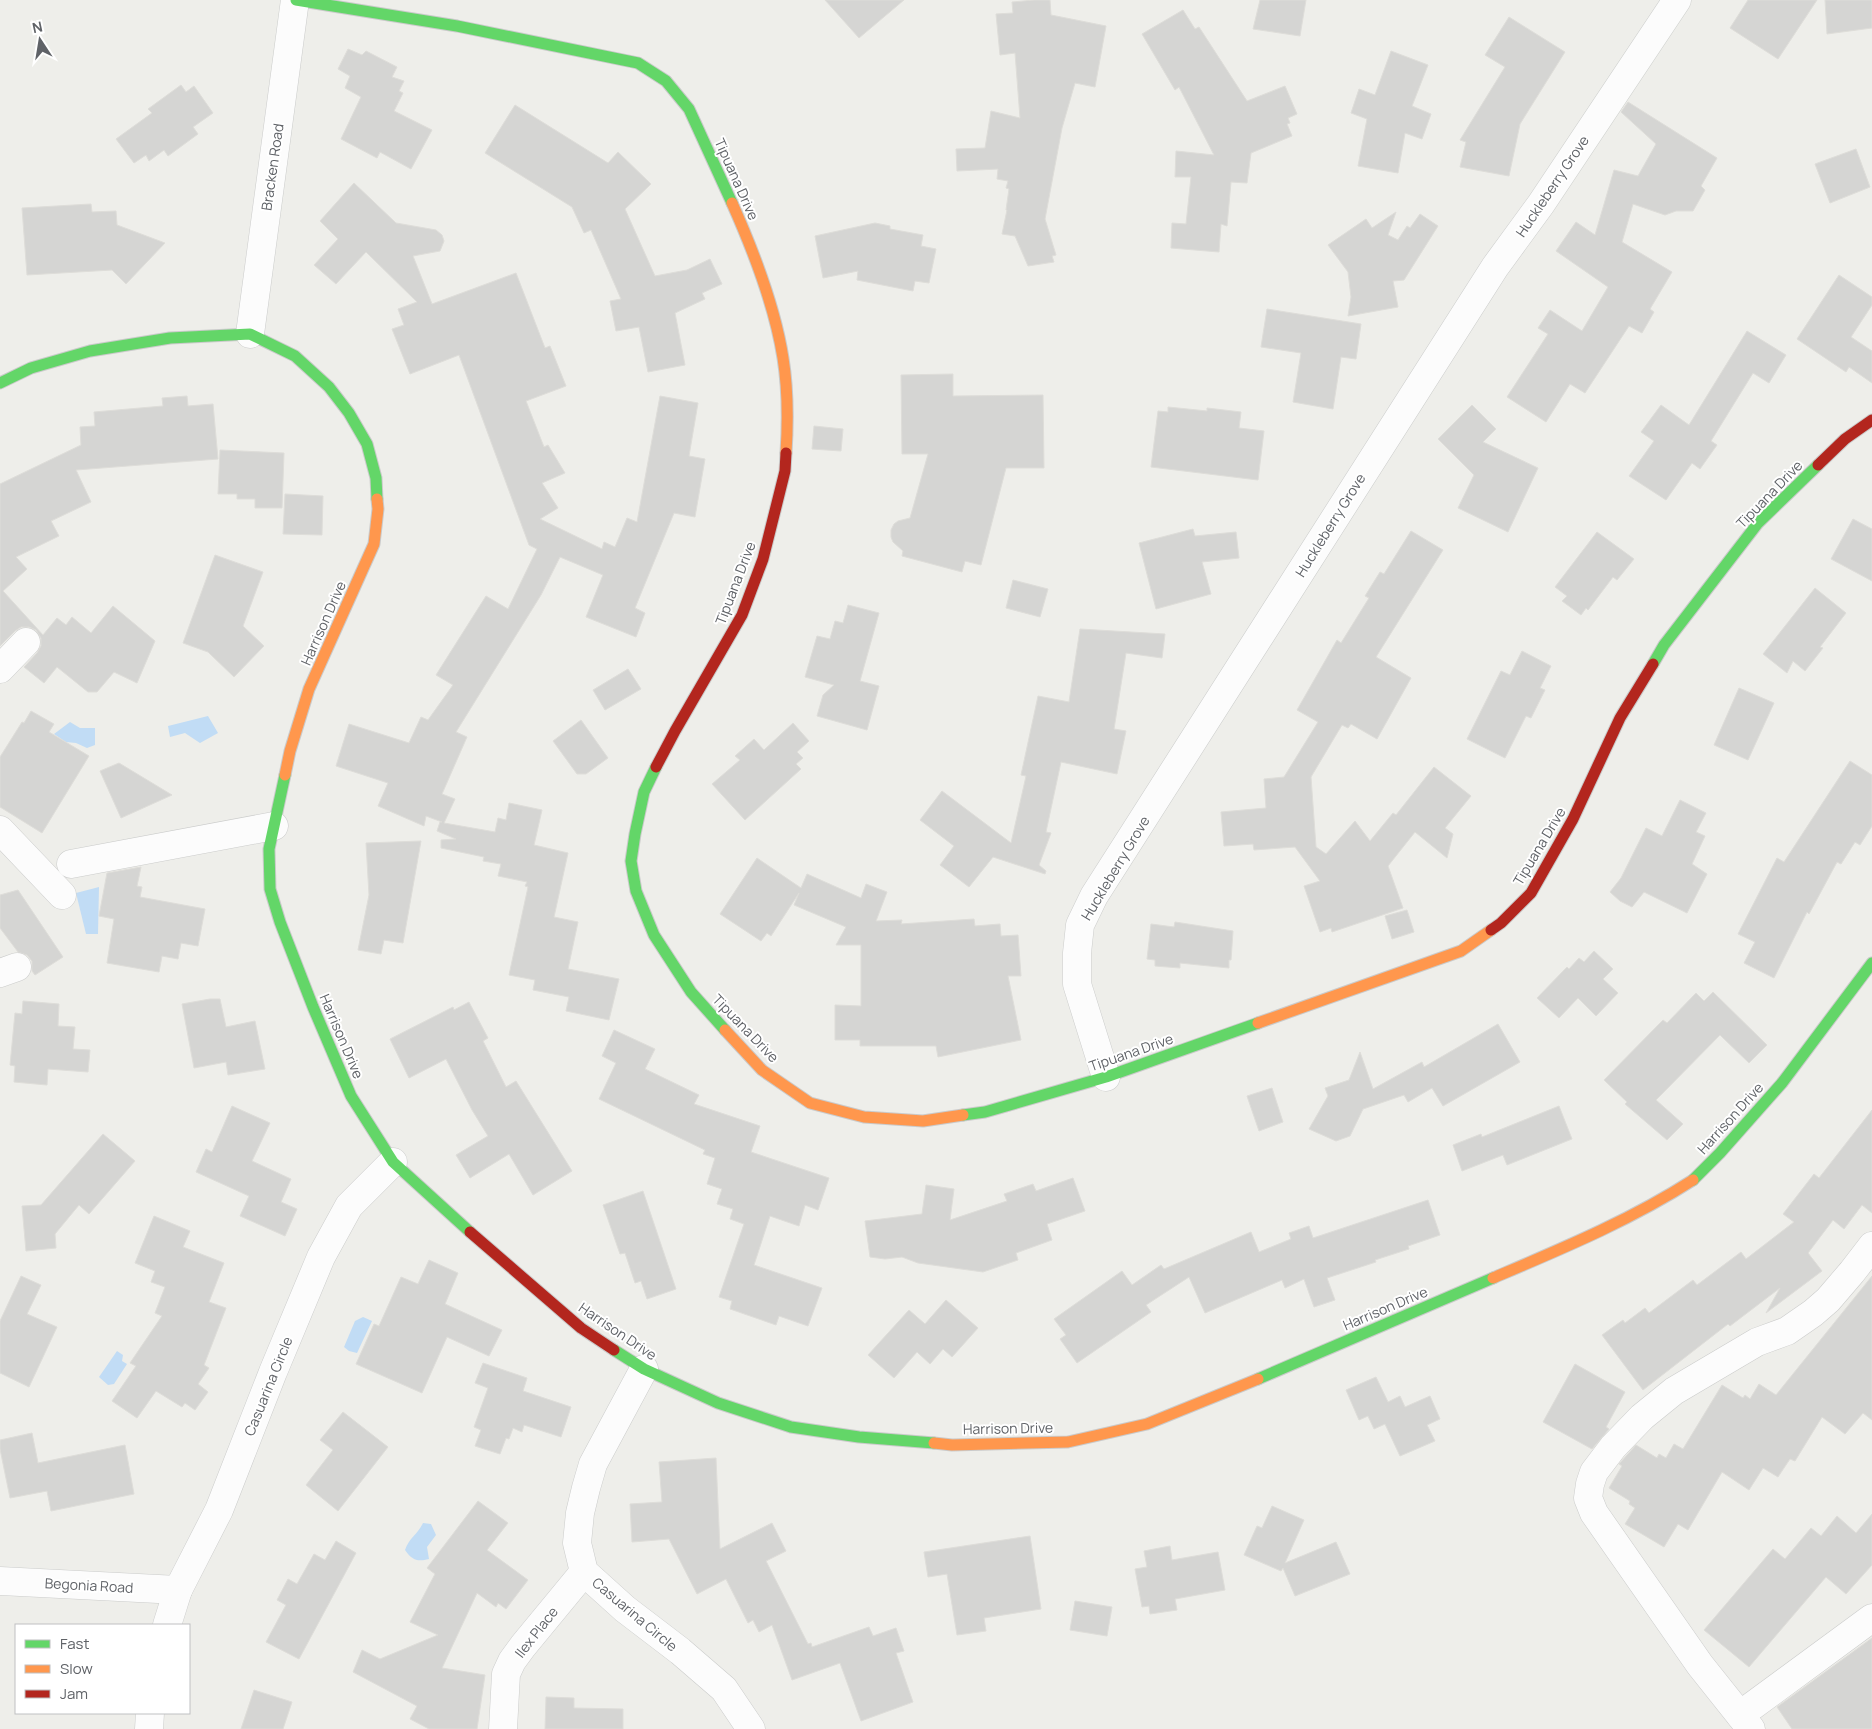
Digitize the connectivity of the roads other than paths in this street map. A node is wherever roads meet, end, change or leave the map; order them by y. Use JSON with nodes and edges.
{"nodes":[{"id":1,"x":296,"y":0,"type":"edge"},
{"id":2,"x":1676,"y":0,"type":"edge"},
{"id":3,"x":250,"y":334,"type":"junction"},
{"id":4,"x":0,"y":383,"type":"edge"},
{"id":5,"x":1872,"y":420,"type":"edge"},
{"id":6,"x":26,"y":642,"type":"dead end"},
{"id":7,"x":0,"y":669,"type":"edge"},
{"id":8,"x":274,"y":826,"type":"junction"},
{"id":9,"x":0,"y":830,"type":"edge"},
{"id":10,"x":71,"y":864,"type":"dead end"},
{"id":11,"x":62,"y":895,"type":"dead end"},
{"id":12,"x":1872,"y":963,"type":"edge"},
{"id":13,"x":1106,"y":1077,"type":"junction"},
{"id":14,"x":393,"y":1162,"type":"junction"},
{"id":15,"x":1872,"y":1246,"type":"edge"},
{"id":16,"x":644,"y":1368,"type":"junction"},
{"id":17,"x":584,"y":1572,"type":"junction"},
{"id":18,"x":0,"y":1582,"type":"edge"},
{"id":19,"x":178,"y":1590,"type":"junction"},
{"id":20,"x":1872,"y":1618,"type":"edge"},
{"id":21,"x":167,"y":1624,"type":"edge"},
{"id":22,"x":150,"y":1714,"type":"edge"},
{"id":23,"x":1746,"y":1722,"type":"edge"},
{"id":24,"x":150,"y":1729,"type":"edge"},
{"id":25,"x":503,"y":1729,"type":"edge"},
{"id":26,"x":751,"y":1729,"type":"edge"}],
"edges":[{"from":1,"to":3,"type":"street","name":"Bracken Road"},
{"from":1,"to":13,"type":"street","name":"Tipuana Drive"},
{"from":2,"to":13,"type":"street","name":"Huckleberry Grove"},
{"from":3,"to":4,"type":"street","name":"Harrison Drive"},
{"from":3,"to":8,"type":"street","name":"Harrison Drive"},
{"from":5,"to":13,"type":"street","name":"Tipuana Drive"},
{"from":6,"to":7,"type":"street"},
{"from":8,"to":10,"type":"street"},
{"from":8,"to":14,"type":"street","name":"Harrison Drive"},
{"from":9,"to":11,"type":"street"},
{"from":12,"to":16,"type":"street","name":"Harrison Drive"},
{"from":14,"to":16,"type":"street","name":"Harrison Drive"},
{"from":14,"to":19,"type":"street","name":"Casuarina Circle"},
{"from":15,"to":23,"type":"street"},
{"from":16,"to":17,"type":"street","name":"Casuarina Circle"},
{"from":17,"to":25,"type":"street","name":"Ilex Place"},
{"from":17,"to":26,"type":"street","name":"Casuarina Circle"},
{"from":18,"to":19,"type":"street","name":"Begonia Road"},
{"from":19,"to":21,"type":"street","name":"Casuarina Circle"},
{"from":20,"to":23,"type":"street"},
{"from":22,"to":24,"type":"street"}]}
